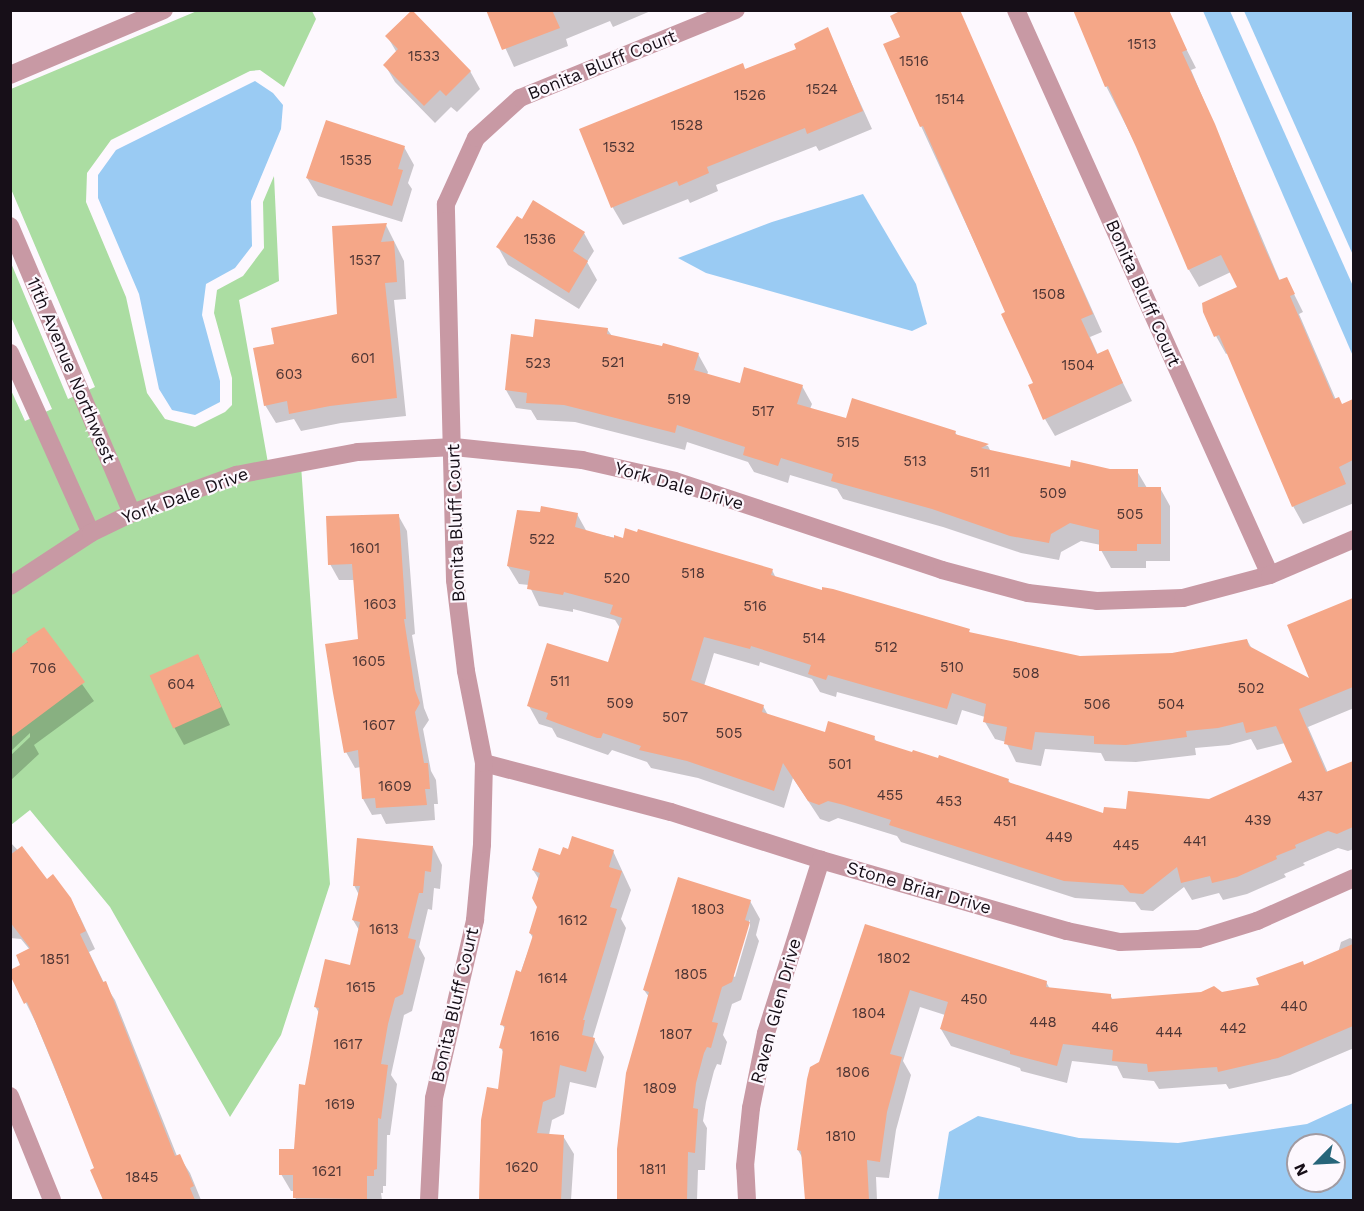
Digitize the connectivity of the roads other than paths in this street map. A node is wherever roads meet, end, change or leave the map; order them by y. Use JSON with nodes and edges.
{"nodes":[{"id":1,"x":164,"y":10,"type":"edge"},
{"id":2,"x":736,"y":10,"type":"edge"},
{"id":3,"x":1016,"y":10,"type":"edge"},
{"id":4,"x":10,"y":75,"type":"edge"},
{"id":5,"x":10,"y":226,"type":"edge"},
{"id":6,"x":10,"y":353,"type":"edge"},
{"id":7,"x":453,"y":447,"type":"junction"},
{"id":8,"x":132,"y":513,"type":"junction"},
{"id":9,"x":91,"y":533,"type":"junction"},
{"id":10,"x":1353,"y":539,"type":"edge"},
{"id":11,"x":1270,"y":575,"type":"junction"},
{"id":12,"x":10,"y":586,"type":"edge"},
{"id":13,"x":484,"y":763,"type":"junction"},
{"id":14,"x":821,"y":860,"type":"junction"},
{"id":15,"x":1353,"y":879,"type":"edge"},
{"id":16,"x":10,"y":1096,"type":"edge"},
{"id":17,"x":52,"y":1200,"type":"edge"},
{"id":18,"x":429,"y":1200,"type":"edge"},
{"id":19,"x":747,"y":1200,"type":"edge"}],
"edges":[{"from":1,"to":4,"type":"street"},
{"from":2,"to":7,"type":"street","name":"Bonita Bluff Court"},
{"from":3,"to":11,"type":"street","name":"Bonita Bluff Court"},
{"from":5,"to":8,"type":"street","name":"11th Avenue Northwest"},
{"from":6,"to":9,"type":"street"},
{"from":7,"to":8,"type":"street","name":"York Dale Drive"},
{"from":7,"to":11,"type":"street","name":"York Dale Drive"},
{"from":7,"to":13,"type":"street","name":"Bonita Bluff Court"},
{"from":8,"to":9,"type":"street","name":"York Dale Drive"},
{"from":9,"to":12,"type":"street","name":"York Dale Drive"},
{"from":10,"to":11,"type":"street","name":"York Dale Drive"},
{"from":13,"to":14,"type":"street","name":"Stone Briar Drive"},
{"from":13,"to":18,"type":"street","name":"Bonita Bluff Court"},
{"from":14,"to":15,"type":"street","name":"Stone Briar Drive"},
{"from":14,"to":19,"type":"street","name":"Raven Glen Drive"},
{"from":16,"to":17,"type":"street"}]}
